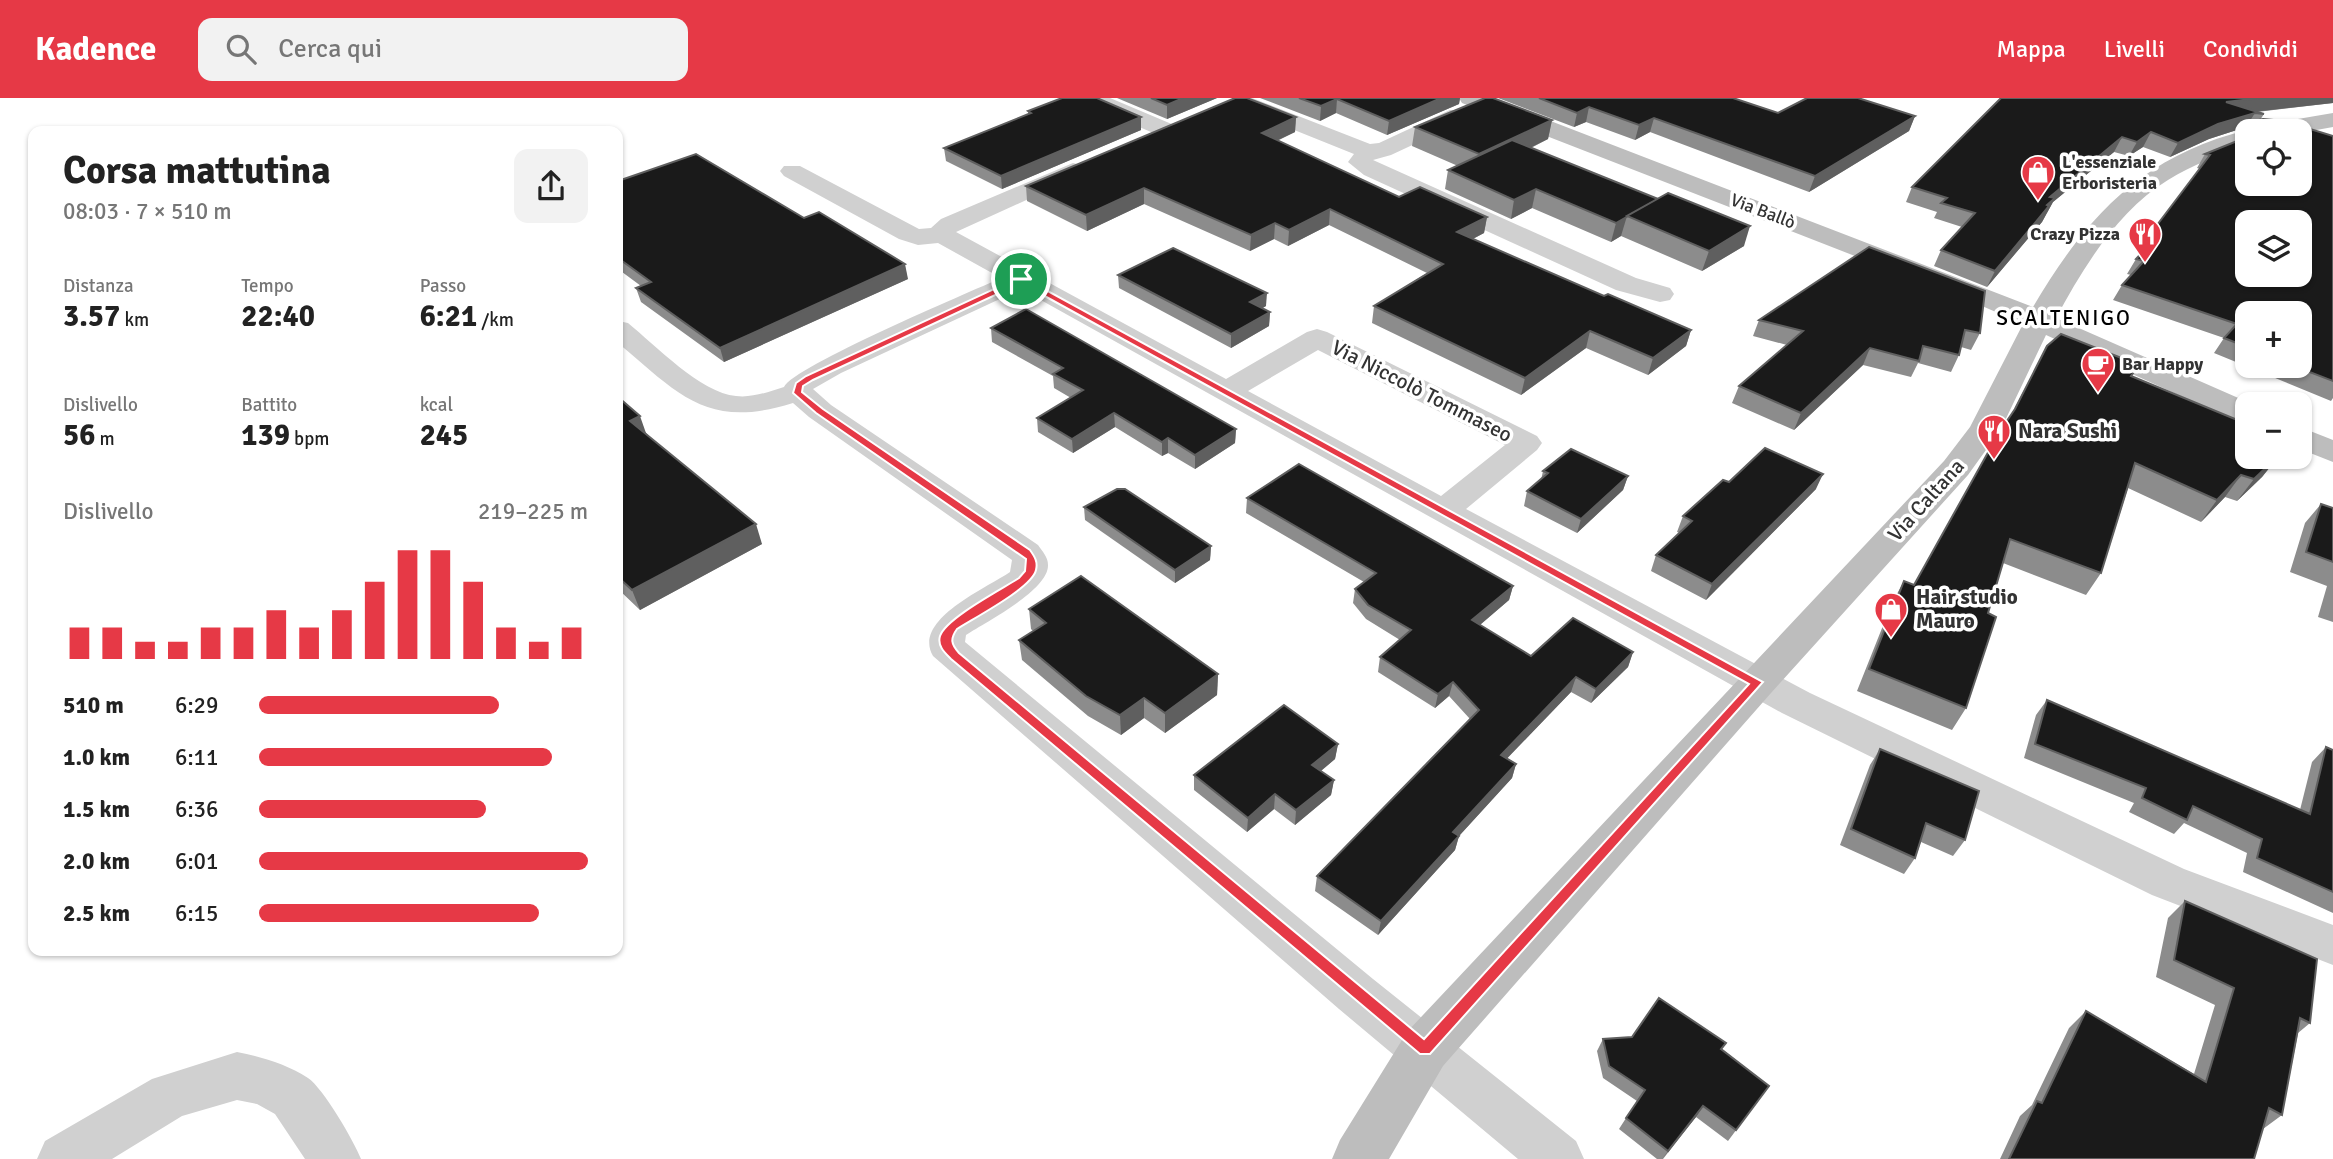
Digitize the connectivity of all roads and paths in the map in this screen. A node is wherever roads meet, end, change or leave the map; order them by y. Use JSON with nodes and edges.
{"nodes":[{"id":1,"x":1092,"y":98,"type":"edge"},
{"id":2,"x":1478,"y":101,"type":"edge"},
{"id":3,"x":1231,"y":103,"type":"edge"},
{"id":4,"x":1191,"y":119,"type":"edge"},
{"id":5,"x":2333,"y":120,"type":"edge"},
{"id":6,"x":2312,"y":124,"type":"edge"},
{"id":7,"x":1166,"y":130,"type":"junction"},
{"id":8,"x":1140,"y":141,"type":"edge"},
{"id":9,"x":2235,"y":142,"type":"edge"},
{"id":10,"x":1367,"y":151,"type":"junction"},
{"id":11,"x":1089,"y":163,"type":"edge"},
{"id":12,"x":792,"y":171,"type":"dead end"},
{"id":13,"x":942,"y":235,"type":"junction"},
{"id":14,"x":1021,"y":279,"type":"junction"},
{"id":15,"x":1660,"y":294,"type":"dead end"},
{"id":16,"x":2039,"y":321,"type":"junction"},
{"id":17,"x":623,"y":333,"type":"edge"},
{"id":18,"x":1225,"y":392,"type":"junction"},
{"id":19,"x":798,"y":393,"type":"junction"},
{"id":20,"x":2235,"y":409,"type":"edge"},
{"id":21,"x":2312,"y":442,"type":"edge"},
{"id":22,"x":2333,"y":452,"type":"edge"},
{"id":23,"x":1443,"y":511,"type":"junction"},
{"id":24,"x":1757,"y":682,"type":"junction"},
{"id":25,"x":2333,"y":945,"type":"edge"},
{"id":26,"x":1425,"y":1049,"type":"junction"},
{"id":27,"x":63,"y":1159,"type":"edge"},
{"id":28,"x":335,"y":1159,"type":"edge"},
{"id":29,"x":1359,"y":1159,"type":"edge"},
{"id":30,"x":1558,"y":1159,"type":"edge"}],
"edges":[{"from":1,"to":7,"type":"street"},
{"from":2,"to":10,"type":"street","name":"Via Ballò"},
{"from":2,"to":16,"type":"main road","name":"Via Ballò"},
{"from":3,"to":10,"type":"street"},
{"from":4,"to":7,"type":"street"},
{"from":5,"to":6,"type":"main road"},
{"from":7,"to":8,"type":"street"},
{"from":9,"to":16,"type":"main road","name":"Via Caltana"},
{"from":10,"to":15,"type":"street"},
{"from":11,"to":13,"type":"street"},
{"from":12,"to":13,"type":"street"},
{"from":13,"to":14,"type":"street"},
{"from":14,"to":18,"type":"street"},
{"from":14,"to":19,"type":"street"},
{"from":16,"to":20,"type":"main road","name":"Via Ballò"},
{"from":16,"to":24,"type":"main road","name":"Via Caltana"},
{"from":17,"to":19,"type":"street"},
{"from":18,"to":23,"type":"street"},
{"from":18,"to":23,"type":"street","name":"Via Niccolò Tommaseo"},
{"from":19,"to":26,"type":"street"},
{"from":21,"to":22,"type":"main road"},
{"from":23,"to":24,"type":"street"},
{"from":24,"to":25,"type":"street"},
{"from":24,"to":26,"type":"main road","name":"Via Caltana"},
{"from":26,"to":29,"type":"main road","name":"Via Caltana"},
{"from":26,"to":30,"type":"street"},
{"from":27,"to":28,"type":"street"}]}
